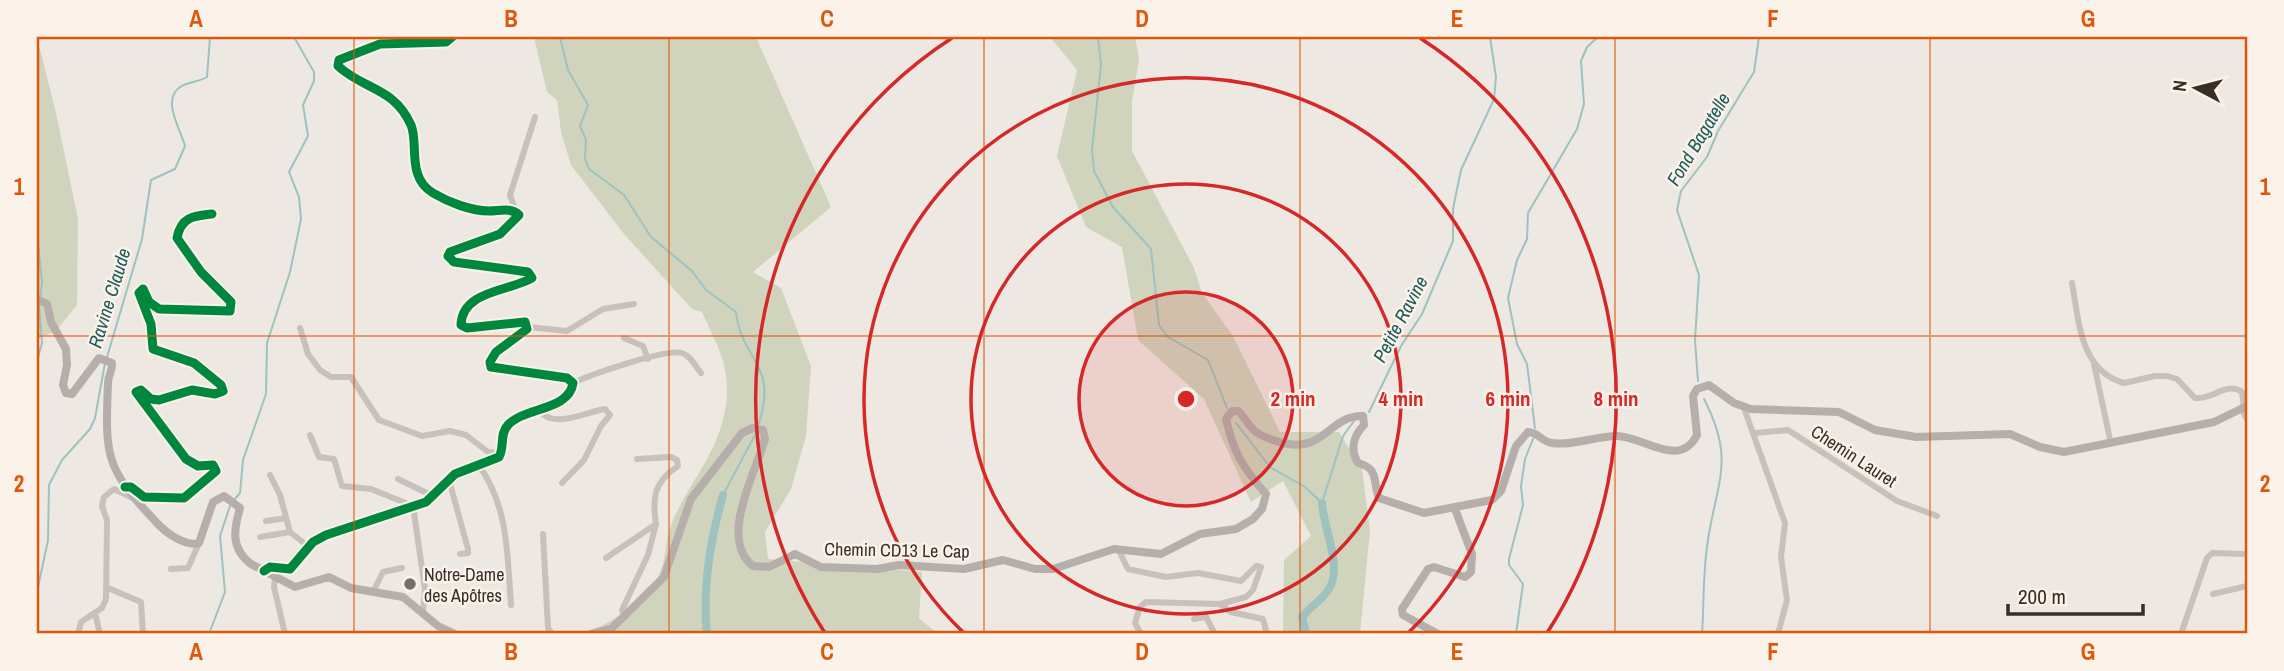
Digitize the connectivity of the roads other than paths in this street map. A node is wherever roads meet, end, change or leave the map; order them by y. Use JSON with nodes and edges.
{"nodes":[{"id":1,"x":452,"y":37,"type":"edge"},
{"id":2,"x":535,"y":117,"type":"dead end"},
{"id":3,"x":516,"y":212,"type":"junction"},
{"id":4,"x":212,"y":215,"type":"dead end"},
{"id":5,"x":2071,"y":283,"type":"dead end"},
{"id":6,"x":39,"y":300,"type":"edge"},
{"id":7,"x":634,"y":304,"type":"dead end"},
{"id":8,"x":528,"y":327,"type":"junction"},
{"id":9,"x":300,"y":328,"type":"dead end"},
{"id":10,"x":624,"y":338,"type":"dead end"},
{"id":11,"x":648,"y":359,"type":"junction"},
{"id":12,"x":2094,"y":363,"type":"junction"},
{"id":13,"x":701,"y":373,"type":"dead end"},
{"id":14,"x":573,"y":383,"type":"junction"},
{"id":15,"x":2244,"y":407,"type":"edge"},
{"id":16,"x":1744,"y":408,"type":"junction"},
{"id":17,"x":538,"y":410,"type":"junction"},
{"id":18,"x":2247,"y":419,"type":"edge"},
{"id":19,"x":1755,"y":433,"type":"junction"},
{"id":20,"x":310,"y":435,"type":"dead end"},
{"id":21,"x":2111,"y":444,"type":"junction"},
{"id":22,"x":502,"y":453,"type":"junction"},
{"id":23,"x":637,"y":459,"type":"dead end"},
{"id":24,"x":478,"y":464,"type":"junction"},
{"id":25,"x":270,"y":475,"type":"dead end"},
{"id":26,"x":398,"y":479,"type":"dead end"},
{"id":27,"x":449,"y":480,"type":"junction"},
{"id":28,"x":562,"y":483,"type":"dead end"},
{"id":29,"x":125,"y":487,"type":"junction"},
{"id":30,"x":433,"y":496,"type":"junction"},
{"id":31,"x":135,"y":499,"type":"junction"},
{"id":32,"x":413,"y":506,"type":"junction"},
{"id":33,"x":1455,"y":509,"type":"junction"},
{"id":34,"x":1937,"y":516,"type":"dead end"},
{"id":35,"x":286,"y":518,"type":"junction"},
{"id":36,"x":266,"y":521,"type":"dead end"},
{"id":37,"x":656,"y":524,"type":"junction"},
{"id":38,"x":290,"y":532,"type":"junction"},
{"id":39,"x":543,"y":534,"type":"dead end"},
{"id":40,"x":260,"y":537,"type":"dead end"},
{"id":41,"x":199,"y":543,"type":"junction"},
{"id":42,"x":309,"y":547,"type":"junction"},
{"id":43,"x":1118,"y":549,"type":"junction"},
{"id":44,"x":460,"y":554,"type":"dead end"},
{"id":45,"x":2247,"y":554,"type":"edge"},
{"id":46,"x":606,"y":558,"type":"dead end"},
{"id":47,"x":402,"y":568,"type":"dead end"},
{"id":48,"x":171,"y":569,"type":"dead end"},
{"id":49,"x":264,"y":572,"type":"junction"},
{"id":50,"x":275,"y":578,"type":"junction"},
{"id":51,"x":2247,"y":586,"type":"edge"},
{"id":52,"x":108,"y":588,"type":"junction"},
{"id":53,"x":373,"y":592,"type":"junction"},
{"id":54,"x":2213,"y":594,"type":"dead end"},
{"id":55,"x":511,"y":604,"type":"dead end"},
{"id":56,"x":1220,"y":604,"type":"junction"},
{"id":57,"x":423,"y":612,"type":"junction"},
{"id":58,"x":95,"y":613,"type":"junction"},
{"id":59,"x":625,"y":617,"type":"junction"},
{"id":60,"x":1195,"y":619,"type":"dead end"},
{"id":61,"x":78,"y":634,"type":"edge"},
{"id":62,"x":100,"y":634,"type":"edge"},
{"id":63,"x":143,"y":634,"type":"edge"},
{"id":64,"x":285,"y":634,"type":"edge"},
{"id":65,"x":455,"y":634,"type":"edge"},
{"id":66,"x":552,"y":634,"type":"edge"},
{"id":67,"x":591,"y":634,"type":"edge"},
{"id":68,"x":1141,"y":634,"type":"edge"},
{"id":69,"x":1214,"y":634,"type":"edge"},
{"id":70,"x":1267,"y":634,"type":"edge"},
{"id":71,"x":1438,"y":634,"type":"edge"},
{"id":72,"x":1778,"y":634,"type":"edge"},
{"id":73,"x":2181,"y":634,"type":"edge"}],
"edges":[{"from":1,"to":3,"type":"street"},
{"from":2,"to":3,"type":"street"},
{"from":3,"to":8,"type":"street"},
{"from":4,"to":29,"type":"street"},
{"from":5,"to":12,"type":"street"},
{"from":6,"to":29,"type":"main road"},
{"from":7,"to":8,"type":"street"},
{"from":8,"to":14,"type":"street"},
{"from":9,"to":22,"type":"street"},
{"from":10,"to":11,"type":"street"},
{"from":11,"to":13,"type":"street"},
{"from":11,"to":14,"type":"street"},
{"from":12,"to":15,"type":"street"},
{"from":12,"to":21,"type":"street"},
{"from":14,"to":17,"type":"street"},
{"from":15,"to":18,"type":"street"},
{"from":15,"to":21,"type":"main road"},
{"from":16,"to":19,"type":"street"},
{"from":16,"to":21,"type":"main road"},
{"from":16,"to":33,"type":"main road","name":"Chemin CD13 Le Cap"},
{"from":17,"to":22,"type":"street"},
{"from":17,"to":28,"type":"street"},
{"from":19,"to":34,"type":"street","name":"Chemin Lauret"},
{"from":19,"to":72,"type":"street"},
{"from":20,"to":32,"type":"street"},
{"from":22,"to":24,"type":"street"},
{"from":23,"to":37,"type":"street"},
{"from":24,"to":27,"type":"street"},
{"from":24,"to":55,"type":"street"},
{"from":25,"to":35,"type":"street"},
{"from":26,"to":30,"type":"street"},
{"from":27,"to":30,"type":"street"},
{"from":27,"to":44,"type":"street"},
{"from":29,"to":31,"type":"main road"},
{"from":30,"to":32,"type":"street"},
{"from":31,"to":41,"type":"main road"},
{"from":31,"to":52,"type":"street"},
{"from":32,"to":42,"type":"street"},
{"from":32,"to":57,"type":"street"},
{"from":33,"to":43,"type":"main road","name":"Chemin CD13 Le Cap"},
{"from":33,"to":71,"type":"main road"},
{"from":35,"to":36,"type":"street"},
{"from":35,"to":38,"type":"street"},
{"from":37,"to":46,"type":"street"},
{"from":37,"to":59,"type":"street"},
{"from":38,"to":40,"type":"street"},
{"from":38,"to":42,"type":"street"},
{"from":39,"to":66,"type":"street"},
{"from":41,"to":48,"type":"street"},
{"from":41,"to":49,"type":"main road"},
{"from":42,"to":49,"type":"street"},
{"from":43,"to":56,"type":"street"},
{"from":43,"to":59,"type":"main road","name":"Chemin CD13 Le Cap"},
{"from":45,"to":73,"type":"street"},
{"from":47,"to":53,"type":"street"},
{"from":49,"to":50,"type":"main road"},
{"from":50,"to":53,"type":"main road"},
{"from":50,"to":64,"type":"street"},
{"from":51,"to":54,"type":"street"},
{"from":52,"to":58,"type":"street"},
{"from":52,"to":63,"type":"street"},
{"from":53,"to":57,"type":"main road"},
{"from":56,"to":68,"type":"street"},
{"from":56,"to":70,"type":"street"},
{"from":57,"to":65,"type":"main road"},
{"from":58,"to":61,"type":"street"},
{"from":58,"to":62,"type":"street"},
{"from":59,"to":67,"type":"main road"},
{"from":60,"to":69,"type":"street"}]}
